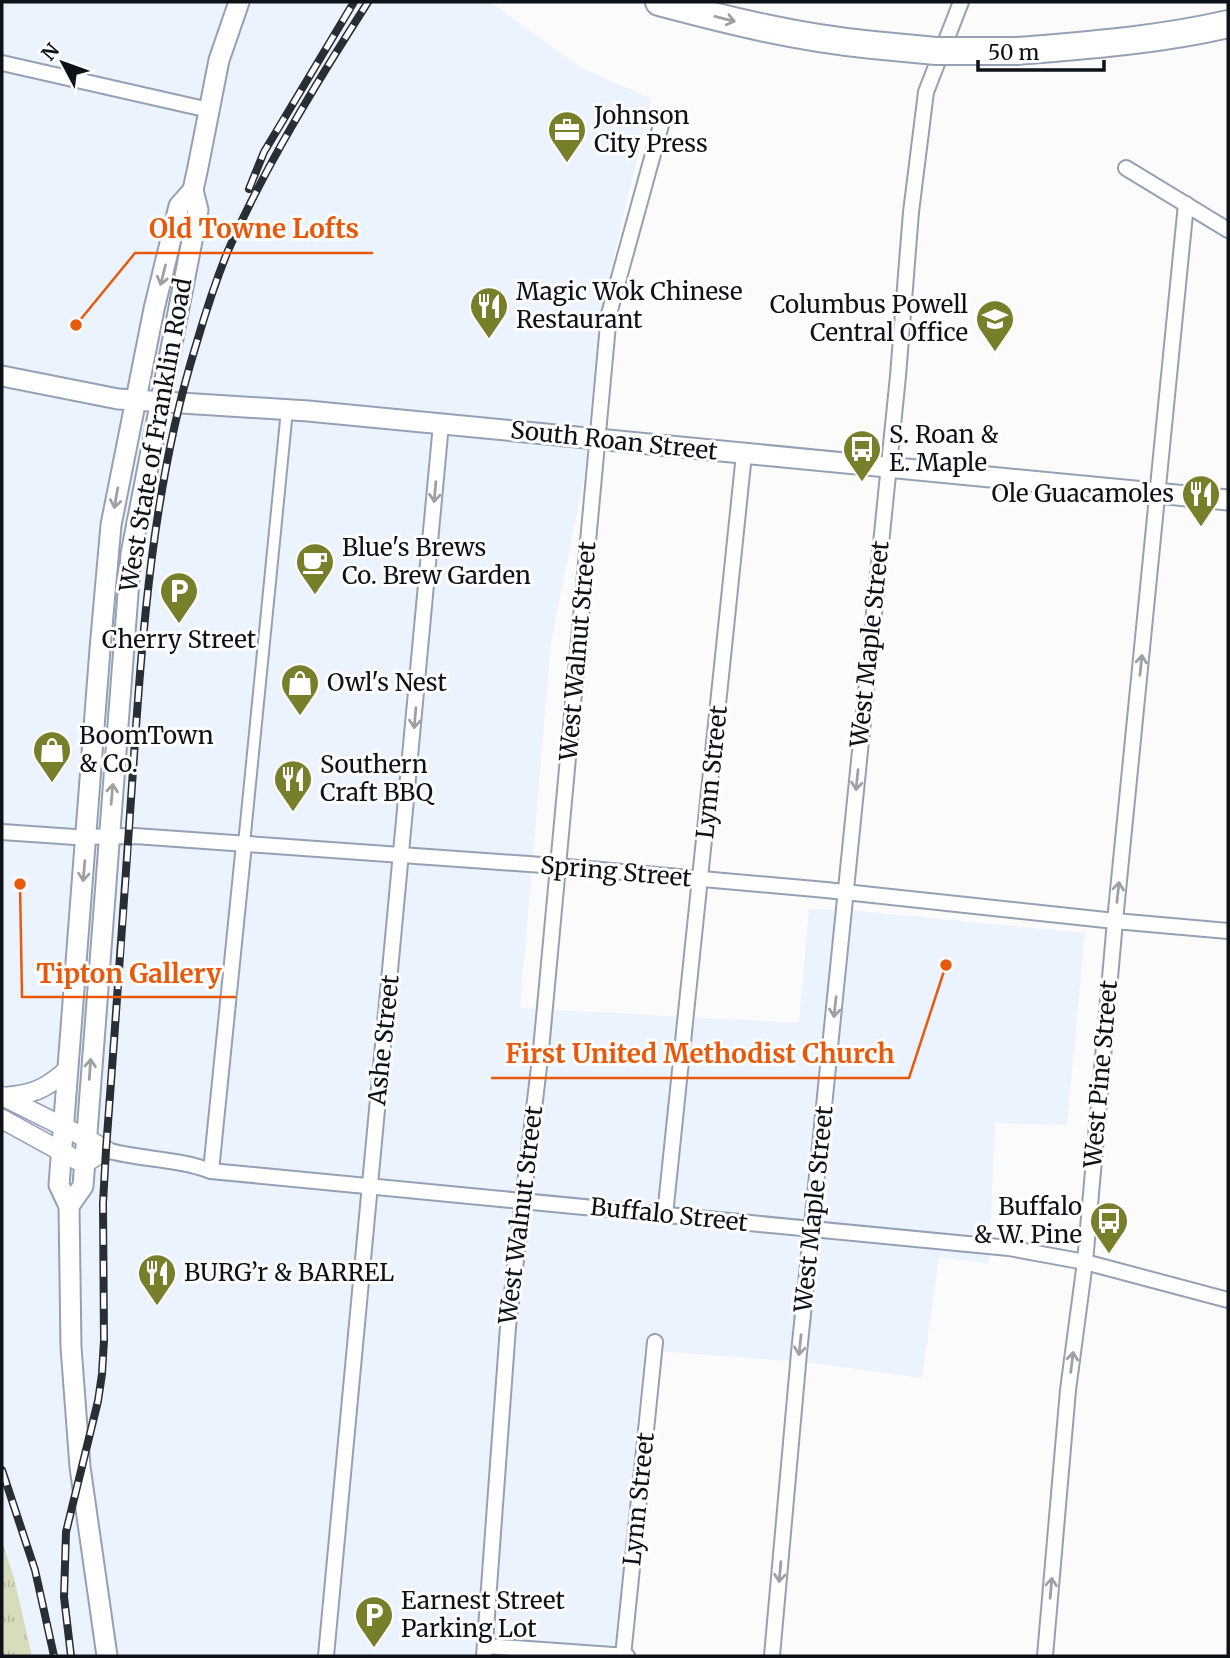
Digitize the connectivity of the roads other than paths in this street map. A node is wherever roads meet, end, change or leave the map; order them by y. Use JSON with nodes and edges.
{"nodes":[{"id":1,"x":239,"y":2,"type":"edge"},
{"id":2,"x":659,"y":2,"type":"edge"},
{"id":3,"x":961,"y":2,"type":"edge"},
{"id":4,"x":1228,"y":24,"type":"edge"},
{"id":5,"x":2,"y":63,"type":"edge"},
{"id":6,"x":209,"y":110,"type":"junction"},
{"id":7,"x":661,"y":125,"type":"dead end"},
{"id":8,"x":1126,"y":168,"type":"dead end"},
{"id":9,"x":193,"y":190,"type":"junction"},
{"id":10,"x":1186,"y":204,"type":"junction"},
{"id":11,"x":1228,"y":230,"type":"edge"},
{"id":12,"x":2,"y":376,"type":"edge"},
{"id":13,"x":135,"y":400,"type":"junction"},
{"id":14,"x":160,"y":401,"type":"junction"},
{"id":15,"x":287,"y":410,"type":"junction"},
{"id":16,"x":441,"y":424,"type":"junction"},
{"id":17,"x":598,"y":439,"type":"junction"},
{"id":18,"x":744,"y":454,"type":"junction"},
{"id":19,"x":888,"y":469,"type":"junction"},
{"id":20,"x":1159,"y":492,"type":"junction"},
{"id":21,"x":1228,"y":500,"type":"edge"},
{"id":22,"x":2,"y":832,"type":"edge"},
{"id":23,"x":97,"y":837,"type":"junction"},
{"id":24,"x":244,"y":844,"type":"junction"},
{"id":25,"x":402,"y":855,"type":"junction"},
{"id":26,"x":556,"y":866,"type":"junction"},
{"id":27,"x":702,"y":879,"type":"junction"},
{"id":28,"x":846,"y":893,"type":"junction"},
{"id":29,"x":1115,"y":921,"type":"junction"},
{"id":30,"x":1228,"y":931,"type":"edge"},
{"id":31,"x":66,"y":1071,"type":"junction"},
{"id":32,"x":3,"y":1097,"type":"edge"},
{"id":33,"x":2,"y":1119,"type":"edge"},
{"id":34,"x":62,"y":1127,"type":"junction"},
{"id":35,"x":86,"y":1138,"type":"junction"},
{"id":36,"x":106,"y":1150,"type":"junction"},
{"id":37,"x":61,"y":1153,"type":"junction"},
{"id":38,"x":84,"y":1164,"type":"junction"},
{"id":39,"x":211,"y":1171,"type":"junction"},
{"id":40,"x":369,"y":1185,"type":"junction"},
{"id":41,"x":523,"y":1201,"type":"junction"},
{"id":42,"x":69,"y":1206,"type":"junction"},
{"id":43,"x":665,"y":1215,"type":"junction"},
{"id":44,"x":811,"y":1229,"type":"junction"},
{"id":45,"x":1084,"y":1262,"type":"junction"},
{"id":46,"x":1228,"y":1300,"type":"edge"},
{"id":47,"x":655,"y":1342,"type":"dead end"},
{"id":48,"x":484,"y":1651,"type":"edge"},
{"id":49,"x":107,"y":1656,"type":"edge"},
{"id":50,"x":326,"y":1656,"type":"edge"},
{"id":51,"x":624,"y":1656,"type":"edge"},
{"id":52,"x":772,"y":1656,"type":"edge"},
{"id":53,"x":1045,"y":1656,"type":"edge"}],
"edges":[{"from":1,"to":6,"type":"main road"},
{"from":2,"to":4,"type":"highway","one_way":true,"bridge":true},
{"from":3,"to":19,"type":"street","name":"West Maple Street"},
{"from":5,"to":6,"type":"street"},
{"from":6,"to":9,"type":"main road"},
{"from":7,"to":17,"type":"street","name":"West Walnut Street"},
{"from":8,"to":10,"type":"street"},
{"from":9,"to":13,"type":"main road","name":"West State of Franklin Road","one_way":true},
{"from":9,"to":14,"type":"main road","name":"West State of Franklin Road"},
{"from":10,"to":11,"type":"street"},
{"from":10,"to":20,"type":"street","name":"West Pine Street"},
{"from":12,"to":13,"type":"main road","name":"South Roan Street"},
{"from":13,"to":14,"type":"main road","name":"South Roan Street"},
{"from":13,"to":23,"type":"main road","name":"West State of Franklin Road","one_way":true},
{"from":14,"to":15,"type":"main road","name":"South Roan Street"},
{"from":23,"to":14,"type":"main road","name":"West State of Franklin Road","one_way":true},
{"from":15,"to":16,"type":"main road","name":"South Roan Street"},
{"from":15,"to":24,"type":"street"},
{"from":16,"to":17,"type":"main road","name":"South Roan Street"},
{"from":16,"to":25,"type":"street","name":"Ashe Street","one_way":true},
{"from":17,"to":18,"type":"main road","name":"South Roan Street"},
{"from":17,"to":26,"type":"street","name":"West Walnut Street"},
{"from":18,"to":19,"type":"main road","name":"South Roan Street"},
{"from":18,"to":27,"type":"street","name":"Lynn Street"},
{"from":19,"to":20,"type":"main road","name":"South Roan Street"},
{"from":19,"to":28,"type":"street","name":"West Maple Street","one_way":true},
{"from":20,"to":21,"type":"main road","name":"South Roan Street"},
{"from":29,"to":20,"type":"street","name":"West Pine Street","one_way":true},
{"from":22,"to":23,"type":"street","name":"Spring Street"},
{"from":23,"to":24,"type":"street","name":"Spring Street"},
{"from":23,"to":31,"type":"main road","name":"West State of Franklin Road","one_way":true},
{"from":35,"to":23,"type":"main road","name":"West State of Franklin Road","one_way":true},
{"from":24,"to":25,"type":"street","name":"Spring Street"},
{"from":24,"to":39,"type":"street"},
{"from":25,"to":26,"type":"street","name":"Spring Street"},
{"from":25,"to":40,"type":"street","name":"Ashe Street"},
{"from":26,"to":27,"type":"street","name":"Spring Street"},
{"from":26,"to":41,"type":"street","name":"West Walnut Street"},
{"from":27,"to":28,"type":"street","name":"Spring Street"},
{"from":27,"to":43,"type":"street","name":"Lynn Street"},
{"from":28,"to":29,"type":"street","name":"Spring Street"},
{"from":28,"to":44,"type":"street","name":"West Maple Street","one_way":true},
{"from":29,"to":30,"type":"street","name":"Spring Street"},
{"from":29,"to":45,"type":"street","name":"West Pine Street"},
{"from":31,"to":32,"type":"street"},
{"from":31,"to":34,"type":"main road","name":"West State of Franklin Road"},
{"from":32,"to":34,"type":"street","name":"Buffalo Street"},
{"from":33,"to":37,"type":"street"},
{"from":34,"to":35,"type":"street","name":"Buffalo Street"},
{"from":34,"to":37,"type":"main road","name":"West State of Franklin Road"},
{"from":35,"to":36,"type":"street","name":"Buffalo Street"},
{"from":35,"to":38,"type":"main road","name":"West State of Franklin Road"},
{"from":36,"to":38,"type":"street"},
{"from":36,"to":39,"type":"street","name":"Buffalo Street"},
{"from":37,"to":38,"type":"street"},
{"from":37,"to":42,"type":"main road","name":"West State of Franklin Road"},
{"from":38,"to":42,"type":"main road","name":"West State of Franklin Road"},
{"from":39,"to":40,"type":"street","name":"Buffalo Street"},
{"from":40,"to":41,"type":"street","name":"Buffalo Street"},
{"from":40,"to":50,"type":"street","name":"Ashe Street"},
{"from":41,"to":43,"type":"street","name":"Buffalo Street"},
{"from":41,"to":48,"type":"street","name":"West Walnut Street"},
{"from":42,"to":49,"type":"main road","name":"West State of Franklin Road"},
{"from":43,"to":44,"type":"street","name":"Buffalo Street"},
{"from":44,"to":45,"type":"street","name":"Buffalo Street"},
{"from":44,"to":52,"type":"street","name":"West Maple Street","one_way":true},
{"from":45,"to":46,"type":"street","name":"Buffalo Street"},
{"from":53,"to":45,"type":"street","name":"West Pine Street","one_way":true},
{"from":47,"to":51,"type":"street","name":"Lynn Street"},
{"from":48,"to":51,"type":"street"}]}
